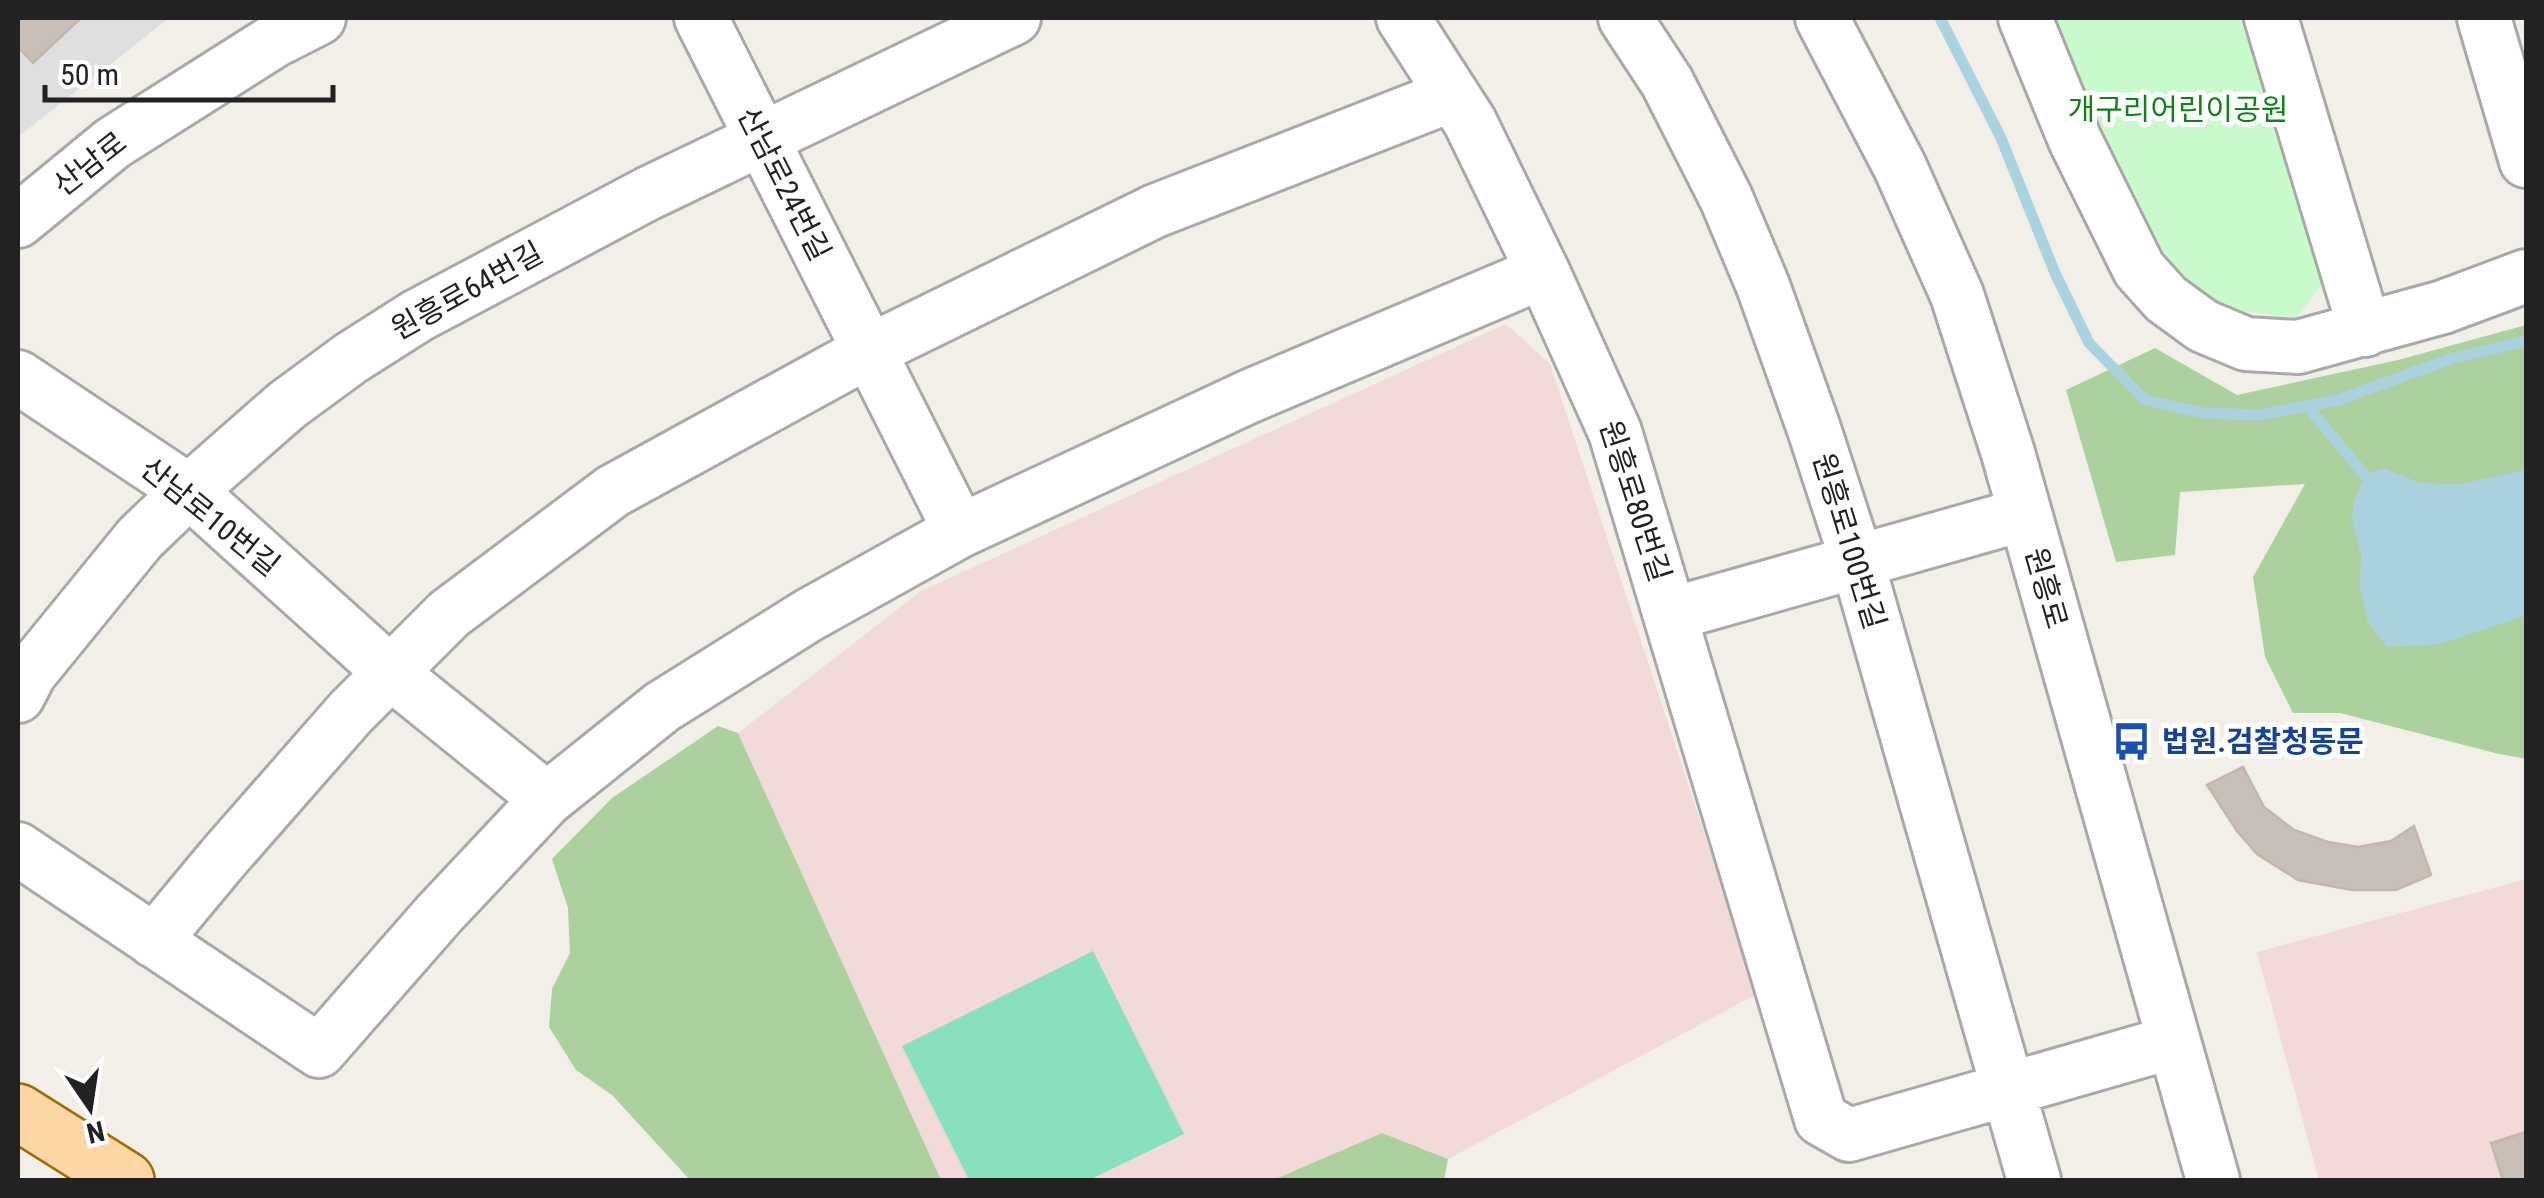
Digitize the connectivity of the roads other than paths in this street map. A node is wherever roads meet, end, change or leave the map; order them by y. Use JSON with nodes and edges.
{"nodes":[{"id":1,"x":319,"y":18,"type":"edge"},
{"id":2,"x":700,"y":18,"type":"edge"},
{"id":3,"x":1014,"y":18,"type":"edge"},
{"id":4,"x":1402,"y":18,"type":"edge"},
{"id":5,"x":1625,"y":18,"type":"edge"},
{"id":6,"x":1822,"y":18,"type":"edge"},
{"id":7,"x":2025,"y":18,"type":"edge"},
{"id":8,"x":2271,"y":18,"type":"edge"},
{"id":9,"x":2484,"y":18,"type":"edge"},
{"id":10,"x":1452,"y":95,"type":"junction"},
{"id":11,"x":761,"y":138,"type":"junction"},
{"id":12,"x":2526,"y":161,"type":"edge"},
{"id":13,"x":18,"y":221,"type":"edge"},
{"id":14,"x":1543,"y":272,"type":"junction"},
{"id":15,"x":2526,"y":276,"type":"edge"},
{"id":16,"x":2365,"y":330,"type":"junction"},
{"id":17,"x":868,"y":350,"type":"junction"},
{"id":18,"x":18,"y":377,"type":"edge"},
{"id":19,"x":188,"y":491,"type":"junction"},
{"id":20,"x":2025,"y":514,"type":"junction"},
{"id":21,"x":960,"y":532,"type":"junction"},
{"id":22,"x":1857,"y":562,"type":"junction"},
{"id":23,"x":1672,"y":614,"type":"junction"},
{"id":24,"x":391,"y":672,"type":"junction"},
{"id":25,"x":18,"y":696,"type":"edge"},
{"id":26,"x":548,"y":799,"type":"junction"},
{"id":27,"x":18,"y":849,"type":"edge"},
{"id":28,"x":154,"y":941,"type":"junction"},
{"id":29,"x":2173,"y":1042,"type":"junction"},
{"id":30,"x":2008,"y":1090,"type":"junction"},
{"id":31,"x":18,"y":1112,"type":"edge"},
{"id":32,"x":126,"y":1180,"type":"edge"},
{"id":33,"x":2034,"y":1180,"type":"edge"},
{"id":34,"x":2212,"y":1180,"type":"edge"}],
"edges":[{"from":1,"to":13,"type":"street","name":"산남로"},
{"from":2,"to":11,"type":"street","name":"산남로24번길"},
{"from":3,"to":11,"type":"street","name":"원흥로64번길"},
{"from":4,"to":10,"type":"street","name":"원흥로80번길"},
{"from":5,"to":22,"type":"street","name":"원흥로100번길"},
{"from":6,"to":20,"type":"street","name":"원흥로"},
{"from":7,"to":16,"type":"street"},
{"from":8,"to":16,"type":"street"},
{"from":9,"to":12,"type":"street"},
{"from":10,"to":14,"type":"street","name":"원흥로80번길"},
{"from":10,"to":17,"type":"street"},
{"from":11,"to":17,"type":"street","name":"산남로24번길"},
{"from":11,"to":19,"type":"street","name":"원흥로64번길"},
{"from":14,"to":21,"type":"street"},
{"from":14,"to":23,"type":"street","name":"원흥로80번길"},
{"from":15,"to":16,"type":"street"},
{"from":17,"to":21,"type":"street","name":"산남로24번길"},
{"from":17,"to":24,"type":"street"},
{"from":18,"to":19,"type":"street","name":"산남로10번길"},
{"from":19,"to":24,"type":"street","name":"산남로10번길"},
{"from":19,"to":25,"type":"street","name":"원흥로64번길"},
{"from":20,"to":22,"type":"street","name":"원흥로80번길"},
{"from":20,"to":29,"type":"street","name":"원흥로"},
{"from":21,"to":26,"type":"street"},
{"from":22,"to":23,"type":"street","name":"원흥로80번길"},
{"from":22,"to":30,"type":"street","name":"원흥로100번길"},
{"from":23,"to":30,"type":"street"},
{"from":24,"to":26,"type":"street","name":"산남로10번길"},
{"from":24,"to":28,"type":"street"},
{"from":26,"to":28,"type":"street"},
{"from":27,"to":28,"type":"street"},
{"from":29,"to":30,"type":"street"},
{"from":29,"to":34,"type":"street","name":"원흥로"},
{"from":30,"to":33,"type":"street","name":"원흥로100번길"},
{"from":31,"to":32,"type":"main road"}]}
